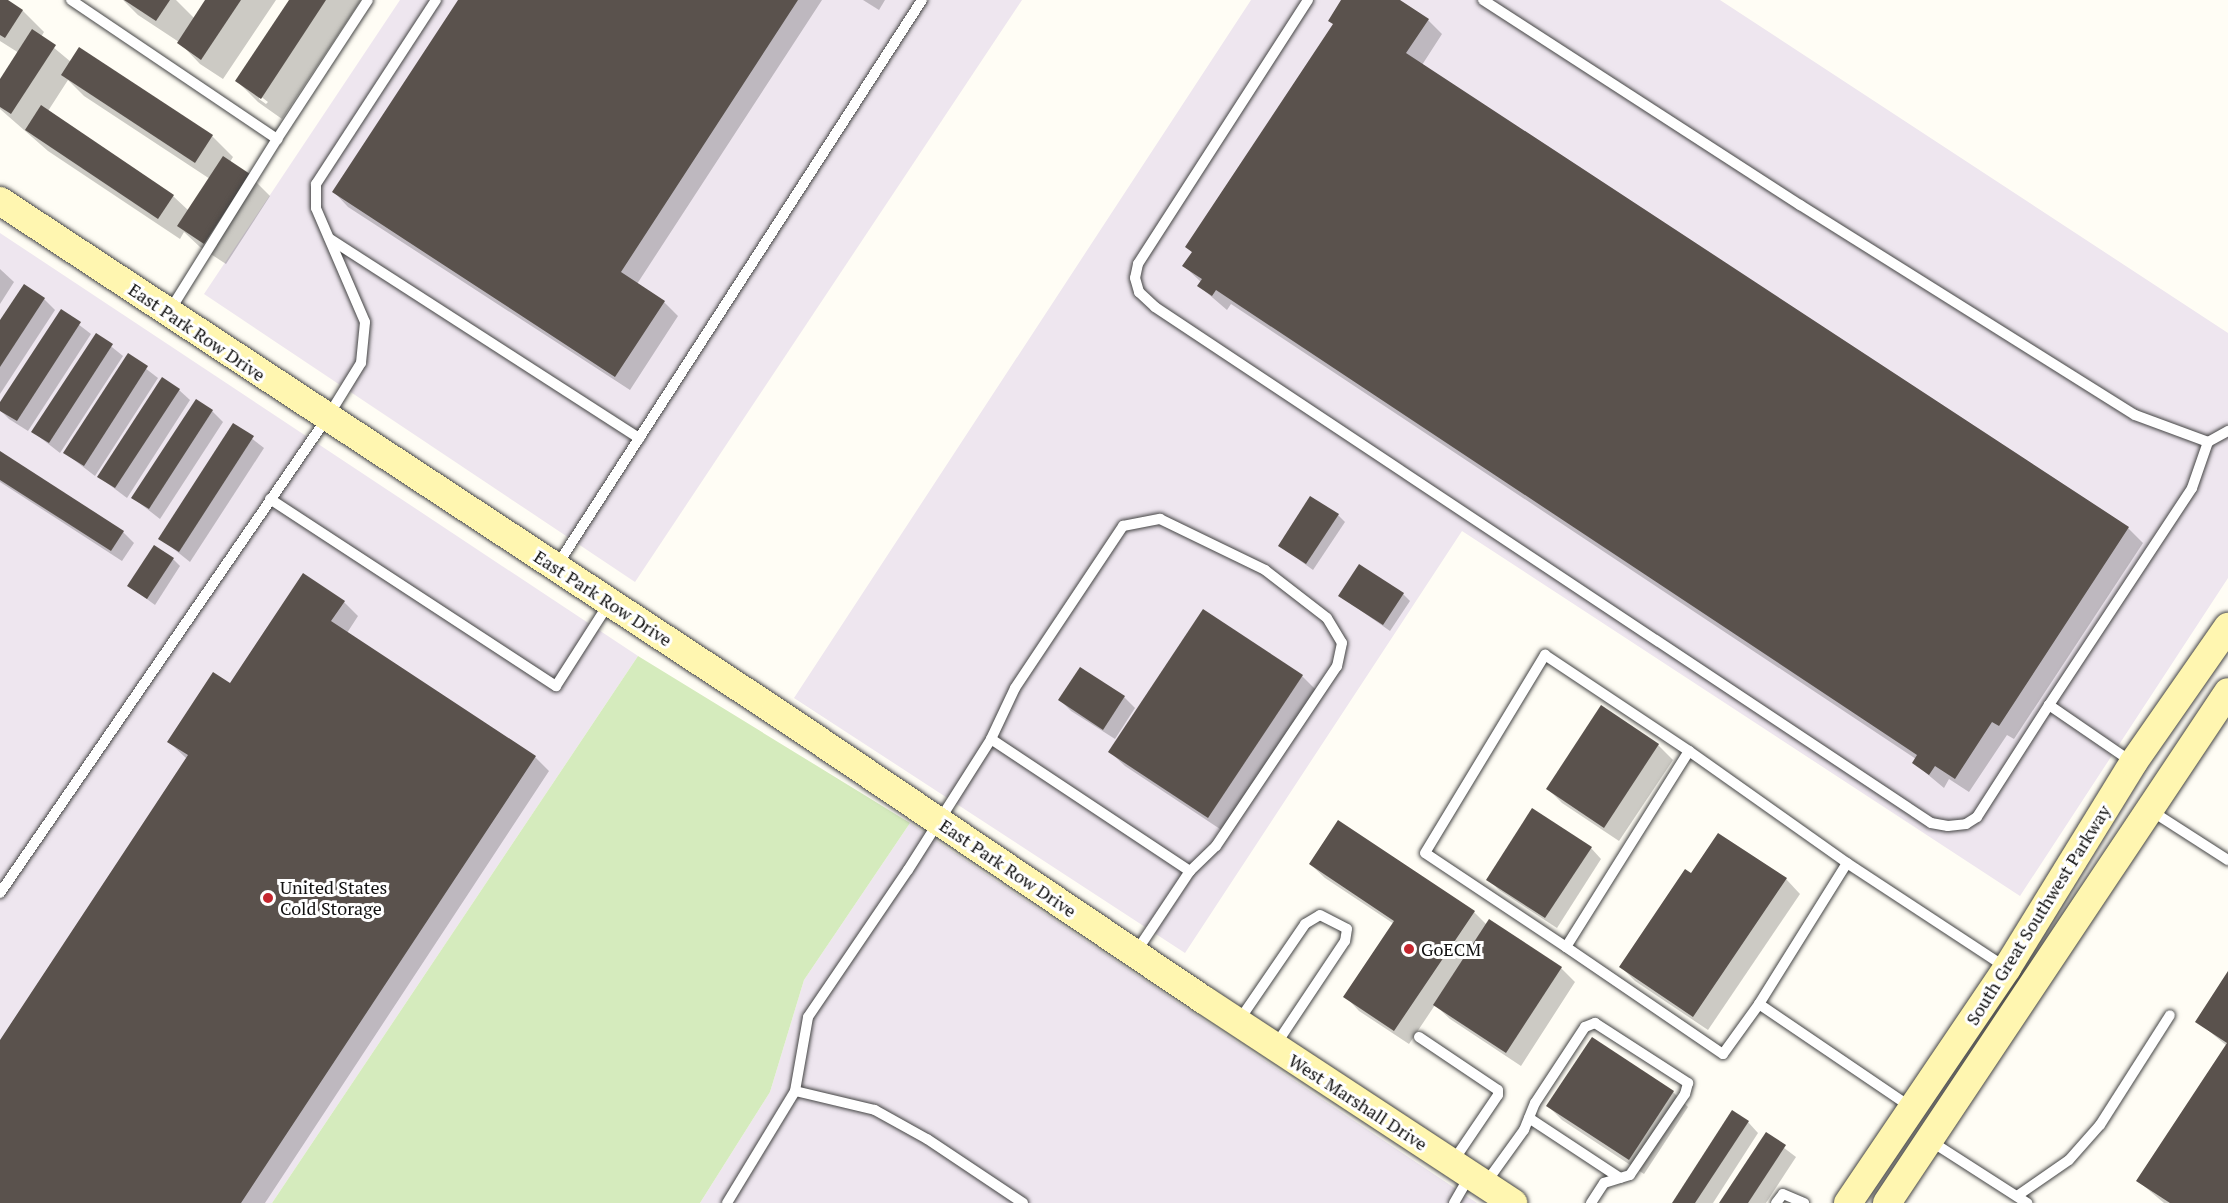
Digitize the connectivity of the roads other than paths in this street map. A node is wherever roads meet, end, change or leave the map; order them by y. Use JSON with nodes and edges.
{"nodes":[{"id":1,"x":71,"y":0,"type":"edge"},
{"id":2,"x":368,"y":0,"type":"edge"},
{"id":3,"x":436,"y":0,"type":"edge"},
{"id":4,"x":922,"y":0,"type":"edge"},
{"id":5,"x":1308,"y":0,"type":"edge"},
{"id":6,"x":1483,"y":0,"type":"edge"},
{"id":7,"x":278,"y":139,"type":"junction"},
{"id":8,"x":0,"y":201,"type":"edge"},
{"id":9,"x":330,"y":239,"type":"junction"},
{"id":10,"x":168,"y":313,"type":"junction"},
{"id":11,"x":327,"y":418,"type":"junction"},
{"id":12,"x":2228,"y":431,"type":"edge"},
{"id":13,"x":639,"y":438,"type":"junction"},
{"id":14,"x":2208,"y":442,"type":"junction"},
{"id":15,"x":270,"y":499,"type":"junction"},
{"id":16,"x":556,"y":567,"type":"junction"},
{"id":17,"x":610,"y":602,"type":"junction"},
{"id":18,"x":2228,"y":627,"type":"edge"},
{"id":19,"x":2220,"y":657,"type":"edge"},
{"id":20,"x":2228,"y":692,"type":"edge"},
{"id":21,"x":2049,"y":705,"type":"junction"},
{"id":22,"x":991,"y":739,"type":"junction"},
{"id":23,"x":1689,"y":751,"type":"junction"},
{"id":24,"x":2133,"y":762,"type":"junction"},
{"id":25,"x":2150,"y":810,"type":"junction"},
{"id":26,"x":937,"y":820,"type":"junction"},
{"id":27,"x":2228,"y":860,"type":"edge"},
{"id":28,"x":1847,"y":863,"type":"junction"},
{"id":29,"x":1190,"y":872,"type":"junction"},
{"id":30,"x":0,"y":893,"type":"edge"},
{"id":31,"x":1566,"y":947,"type":"junction"},
{"id":32,"x":1135,"y":953,"type":"junction"},
{"id":33,"x":2007,"y":968,"type":"junction"},
{"id":34,"x":2032,"y":985,"type":"junction"},
{"id":35,"x":1204,"y":1000,"type":"joint"},
{"id":36,"x":1759,"y":1004,"type":"junction"},
{"id":37,"x":2170,"y":1015,"type":"dead end"},
{"id":38,"x":1238,"y":1022,"type":"junction"},
{"id":39,"x":1419,"y":1037,"type":"dead end"},
{"id":40,"x":1274,"y":1046,"type":"junction"},
{"id":41,"x":795,"y":1091,"type":"junction"},
{"id":42,"x":1912,"y":1108,"type":"junction"},
{"id":43,"x":1529,"y":1118,"type":"junction"},
{"id":44,"x":1929,"y":1140,"type":"junction"},
{"id":45,"x":1469,"y":1174,"type":"junction"},
{"id":46,"x":1620,"y":1178,"type":"junction"},
{"id":47,"x":2017,"y":1196,"type":"junction"},
{"id":48,"x":1895,"y":1200,"type":"edge"},
{"id":49,"x":727,"y":1203,"type":"edge"},
{"id":50,"x":1023,"y":1203,"type":"edge"},
{"id":51,"x":1454,"y":1203,"type":"edge"},
{"id":52,"x":1512,"y":1203,"type":"edge"},
{"id":53,"x":1591,"y":1203,"type":"edge"},
{"id":54,"x":1776,"y":1203,"type":"edge"},
{"id":55,"x":1804,"y":1203,"type":"edge"},
{"id":56,"x":1848,"y":1203,"type":"edge"},
{"id":57,"x":2027,"y":1203,"type":"edge"}],
"edges":[{"from":1,"to":7,"type":"lane"},
{"from":2,"to":7,"type":"lane"},
{"from":3,"to":9,"type":"lane"},
{"from":4,"to":13,"type":"lane"},
{"from":5,"to":21,"type":"lane"},
{"from":6,"to":14,"type":"lane"},
{"from":7,"to":10,"type":"lane"},
{"from":8,"to":10,"type":"main road","name":"East Park Row Drive"},
{"from":9,"to":11,"type":"lane"},
{"from":9,"to":13,"type":"lane"},
{"from":10,"to":11,"type":"main road","name":"East Park Row Drive"},
{"from":11,"to":15,"type":"lane"},
{"from":11,"to":16,"type":"main road","name":"East Park Row Drive"},
{"from":12,"to":14,"type":"lane"},
{"from":13,"to":16,"type":"lane"},
{"from":14,"to":21,"type":"lane"},
{"from":15,"to":17,"type":"lane"},
{"from":15,"to":30,"type":"lane"},
{"from":16,"to":17,"type":"main road","name":"East Park Row Drive"},
{"from":17,"to":26,"type":"main road","name":"East Park Row Drive"},
{"from":18,"to":19,"type":"main road","name":"South Great Southwest Parkway"},
{"from":19,"to":24,"type":"main road","name":"South Great Southwest Parkway"},
{"from":20,"to":25,"type":"main road","name":"South Great Southwest Parkway"},
{"from":21,"to":24,"type":"lane"},
{"from":22,"to":26,"type":"lane"},
{"from":22,"to":29,"type":"lane"},
{"from":22,"to":29,"type":"lane"},
{"from":23,"to":28,"type":"lane"},
{"from":23,"to":31,"type":"lane"},
{"from":23,"to":31,"type":"lane"},
{"from":24,"to":33,"type":"main road","name":"South Great Southwest Parkway"},
{"from":25,"to":27,"type":"lane"},
{"from":25,"to":34,"type":"main road","name":"South Great Southwest Parkway"},
{"from":26,"to":32,"type":"main road","name":"East Park Row Drive"},
{"from":26,"to":41,"type":"lane"},
{"from":28,"to":33,"type":"lane"},
{"from":28,"to":36,"type":"lane"},
{"from":29,"to":32,"type":"lane"},
{"from":31,"to":36,"type":"lane"},
{"from":32,"to":35,"type":"main road","name":"East Park Row Drive"},
{"from":33,"to":34,"type":"main road"},
{"from":33,"to":42,"type":"main road","name":"South Great Southwest Parkway"},
{"from":34,"to":44,"type":"main road","name":"South Great Southwest Parkway"},
{"from":35,"to":38,"type":"main road","name":"West Marshall Drive"},
{"from":36,"to":42,"type":"lane"},
{"from":37,"to":47,"type":"lane"},
{"from":38,"to":40,"type":"main road","name":"West Marshall Drive"},
{"from":38,"to":40,"type":"lane"},
{"from":39,"to":45,"type":"lane"},
{"from":40,"to":45,"type":"main road","name":"West Marshall Drive"},
{"from":41,"to":49,"type":"lane"},
{"from":41,"to":50,"type":"lane"},
{"from":42,"to":56,"type":"main road","name":"South Great Southwest Parkway"},
{"from":43,"to":45,"type":"lane"},
{"from":43,"to":46,"type":"lane"},
{"from":43,"to":46,"type":"lane"},
{"from":44,"to":47,"type":"lane"},
{"from":44,"to":48,"type":"main road","name":"South Great Southwest Parkway"},
{"from":45,"to":51,"type":"lane"},
{"from":45,"to":52,"type":"main road","name":"West Marshall Drive"},
{"from":46,"to":53,"type":"lane"},
{"from":47,"to":57,"type":"lane"},
{"from":54,"to":55,"type":"lane"}]}
